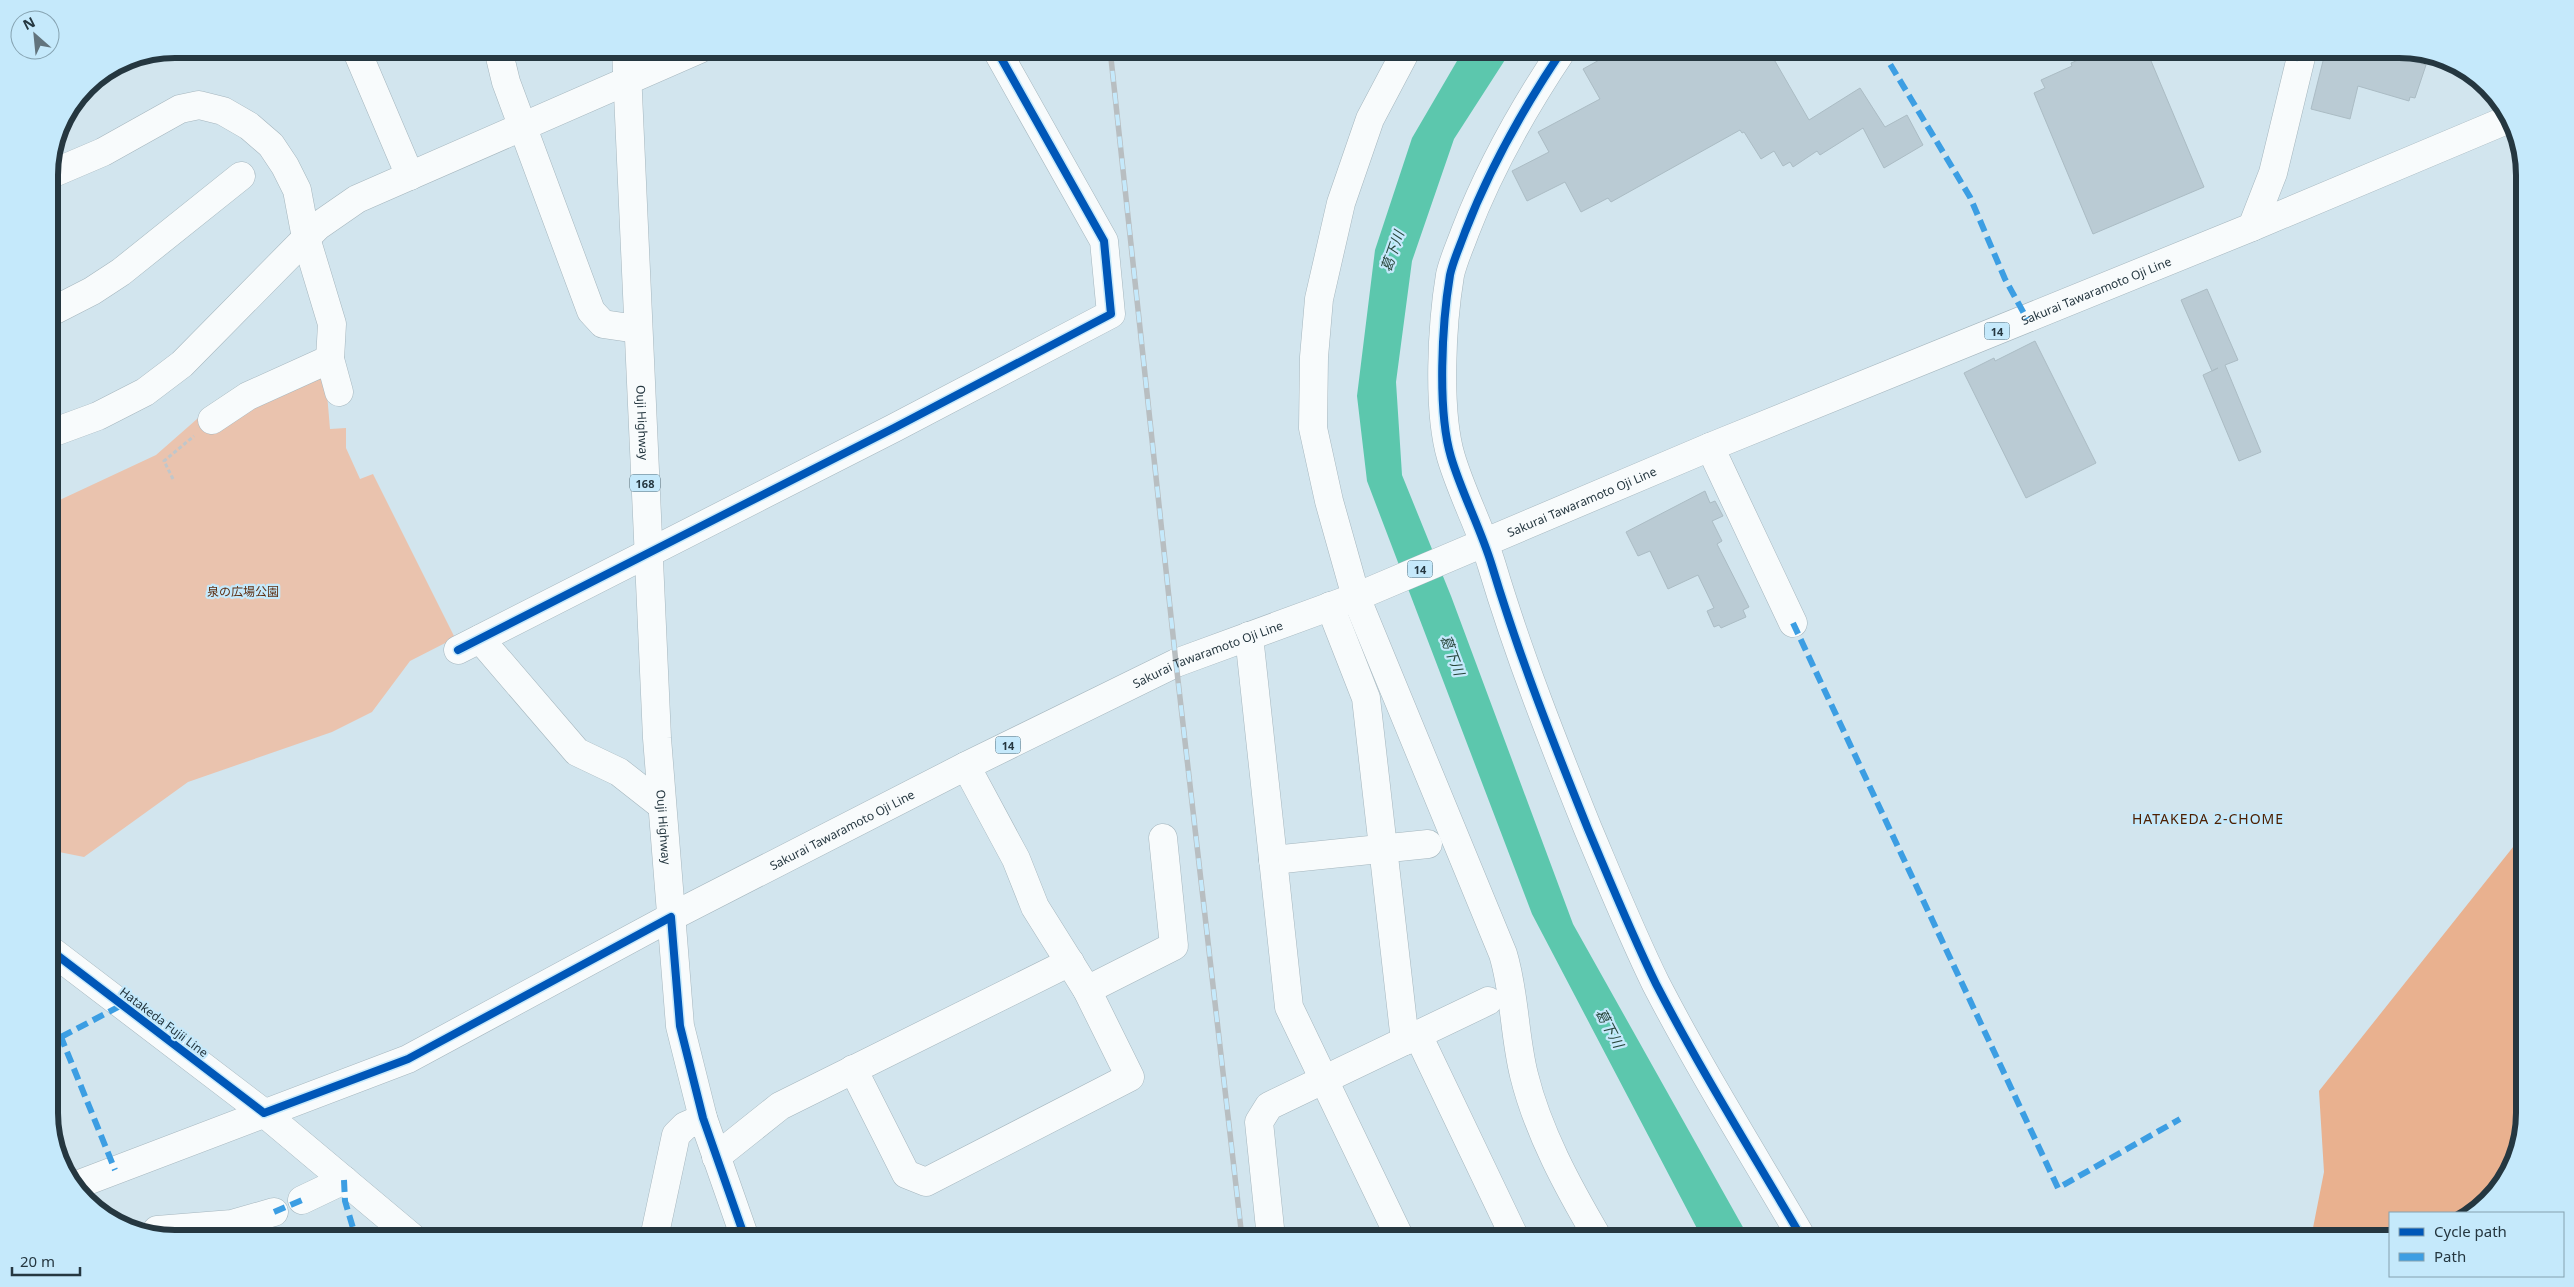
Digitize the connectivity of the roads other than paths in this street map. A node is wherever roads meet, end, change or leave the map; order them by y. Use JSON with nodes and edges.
{"nodes":[{"id":1,"x":359,"y":57,"type":"edge"},
{"id":2,"x":500,"y":57,"type":"edge"},
{"id":3,"x":626,"y":57,"type":"edge"},
{"id":4,"x":682,"y":57,"type":"edge"},
{"id":5,"x":1000,"y":57,"type":"edge"},
{"id":6,"x":1403,"y":57,"type":"edge"},
{"id":7,"x":1558,"y":57,"type":"edge"},
{"id":8,"x":2301,"y":57,"type":"edge"},
{"id":9,"x":628,"y":81,"type":"junction"},
{"id":10,"x":2503,"y":121,"type":"edge"},
{"id":11,"x":524,"y":126,"type":"junction"},
{"id":12,"x":58,"y":170,"type":"edge"},
{"id":13,"x":241,"y":176,"type":"dead end"},
{"id":14,"x":410,"y":176,"type":"junction"},
{"id":15,"x":2252,"y":227,"type":"junction"},
{"id":16,"x":306,"y":238,"type":"junction"},
{"id":17,"x":58,"y":308,"type":"edge"},
{"id":18,"x":638,"y":329,"type":"junction"},
{"id":19,"x":330,"y":359,"type":"junction"},
{"id":20,"x":339,"y":392,"type":"dead end"},
{"id":21,"x":212,"y":420,"type":"road end"},
{"id":22,"x":58,"y":431,"type":"edge"},
{"id":23,"x":1710,"y":447,"type":"junction"},
{"id":24,"x":1485,"y":542,"type":"junction"},
{"id":25,"x":649,"y":552,"type":"junction"},
{"id":26,"x":1356,"y":597,"type":"junction"},
{"id":27,"x":1330,"y":606,"type":"junction"},
{"id":28,"x":1793,"y":623,"type":"dead end"},
{"id":29,"x":1250,"y":636,"type":"junction"},
{"id":30,"x":966,"y":766,"type":"junction"},
{"id":31,"x":662,"y":805,"type":"junction"},
{"id":32,"x":1163,"y":838,"type":"dead end"},
{"id":33,"x":1428,"y":844,"type":"dead end"},
{"id":34,"x":1382,"y":848,"type":"junction"},
{"id":35,"x":1273,"y":860,"type":"junction"},
{"id":36,"x":671,"y":916,"type":"junction"},
{"id":37,"x":58,"y":956,"type":"edge"},
{"id":38,"x":1070,"y":962,"type":"junction"},
{"id":39,"x":1087,"y":990,"type":"junction"},
{"id":40,"x":1488,"y":1001,"type":"dead end"},
{"id":41,"x":1411,"y":1038,"type":"junction"},
{"id":42,"x":853,"y":1069,"type":"junction"},
{"id":43,"x":1324,"y":1080,"type":"junction"},
{"id":44,"x":264,"y":1113,"type":"junction"},
{"id":45,"x":703,"y":1118,"type":"junction"},
{"id":46,"x":716,"y":1157,"type":"junction"},
{"id":47,"x":344,"y":1180,"type":"junction"},
{"id":48,"x":82,"y":1183,"type":"edge"},
{"id":49,"x":302,"y":1200,"type":"dead end"},
{"id":50,"x":274,"y":1212,"type":"dead end"},
{"id":51,"x":175,"y":1230,"type":"edge"},
{"id":52,"x":403,"y":1230,"type":"edge"},
{"id":53,"x":656,"y":1230,"type":"edge"},
{"id":54,"x":742,"y":1230,"type":"edge"},
{"id":55,"x":1270,"y":1230,"type":"edge"},
{"id":56,"x":1396,"y":1230,"type":"edge"},
{"id":57,"x":1511,"y":1230,"type":"edge"},
{"id":58,"x":1594,"y":1230,"type":"edge"},
{"id":59,"x":1797,"y":1230,"type":"edge"}],
"edges":[{"from":1,"to":14,"type":"main road"},
{"from":2,"to":11,"type":"main road"},
{"from":3,"to":9,"type":"main road","name":"Ouji Highway","number":"168"},
{"from":4,"to":9,"type":"main road"},
{"from":5,"to":25,"type":"main road"},
{"from":6,"to":26,"type":"main road"},
{"from":7,"to":24,"type":"main road"},
{"from":8,"to":15,"type":"main road"},
{"from":9,"to":11,"type":"main road"},
{"from":9,"to":18,"type":"main road","name":"Ouji Highway","number":"168"},
{"from":10,"to":15,"type":"main road","name":"Sakurai Tawaramoto Oji Line","number":"14"},
{"from":11,"to":14,"type":"main road"},
{"from":11,"to":18,"type":"main road"},
{"from":12,"to":16,"type":"main road"},
{"from":13,"to":17,"type":"main road"},
{"from":14,"to":16,"type":"main road"},
{"from":15,"to":23,"type":"main road","name":"Sakurai Tawaramoto Oji Line","number":"14"},
{"from":16,"to":19,"type":"main road"},
{"from":16,"to":22,"type":"main road"},
{"from":18,"to":25,"type":"main road","name":"Ouji Highway","number":"168"},
{"from":19,"to":20,"type":"main road"},
{"from":19,"to":21,"type":"main road"},
{"from":23,"to":24,"type":"main road","name":"Sakurai Tawaramoto Oji Line","number":"14"},
{"from":23,"to":28,"type":"main road"},
{"from":24,"to":26,"type":"main road","name":"Sakurai Tawaramoto Oji Line","number":"14"},
{"from":24,"to":59,"type":"main road"},
{"from":25,"to":31,"type":"main road","name":"Ouji Highway","number":"168"},
{"from":25,"to":31,"type":"main road"},
{"from":26,"to":27,"type":"main road","name":"Sakurai Tawaramoto Oji Line","number":"14"},
{"from":26,"to":58,"type":"main road"},
{"from":27,"to":29,"type":"main road","name":"Sakurai Tawaramoto Oji Line","number":"14"},
{"from":27,"to":34,"type":"main road"},
{"from":29,"to":30,"type":"main road","name":"Sakurai Tawaramoto Oji Line","number":"14"},
{"from":29,"to":35,"type":"main road"},
{"from":30,"to":36,"type":"main road","name":"Sakurai Tawaramoto Oji Line","number":"14"},
{"from":30,"to":38,"type":"main road"},
{"from":31,"to":36,"type":"main road","name":"Ouji Highway","number":"168"},
{"from":32,"to":39,"type":"main road"},
{"from":33,"to":34,"type":"main road"},
{"from":34,"to":35,"type":"main road"},
{"from":34,"to":41,"type":"main road"},
{"from":35,"to":43,"type":"main road"},
{"from":36,"to":44,"type":"main road","name":"Sakurai Tawaramoto Oji Line"},
{"from":36,"to":45,"type":"main road","number":"168"},
{"from":37,"to":44,"type":"main road","name":"Hatakeda Fujii Line"},
{"from":38,"to":39,"type":"main road"},
{"from":38,"to":42,"type":"main road"},
{"from":39,"to":42,"type":"main road"},
{"from":40,"to":41,"type":"main road"},
{"from":41,"to":43,"type":"main road"},
{"from":41,"to":57,"type":"main road"},
{"from":42,"to":46,"type":"main road"},
{"from":43,"to":55,"type":"main road"},
{"from":43,"to":56,"type":"main road"},
{"from":44,"to":47,"type":"main road","name":"Hatakeda Fujii Line"},
{"from":44,"to":48,"type":"main road","name":"Sakurai Tawaramoto Oji Line"},
{"from":45,"to":46,"type":"main road","number":"168"},
{"from":45,"to":53,"type":"main road"},
{"from":46,"to":54,"type":"main road","number":"168"},
{"from":47,"to":49,"type":"main road"},
{"from":47,"to":52,"type":"main road","name":"Hatakeda Fujii Line"},
{"from":50,"to":51,"type":"main road"}]}
